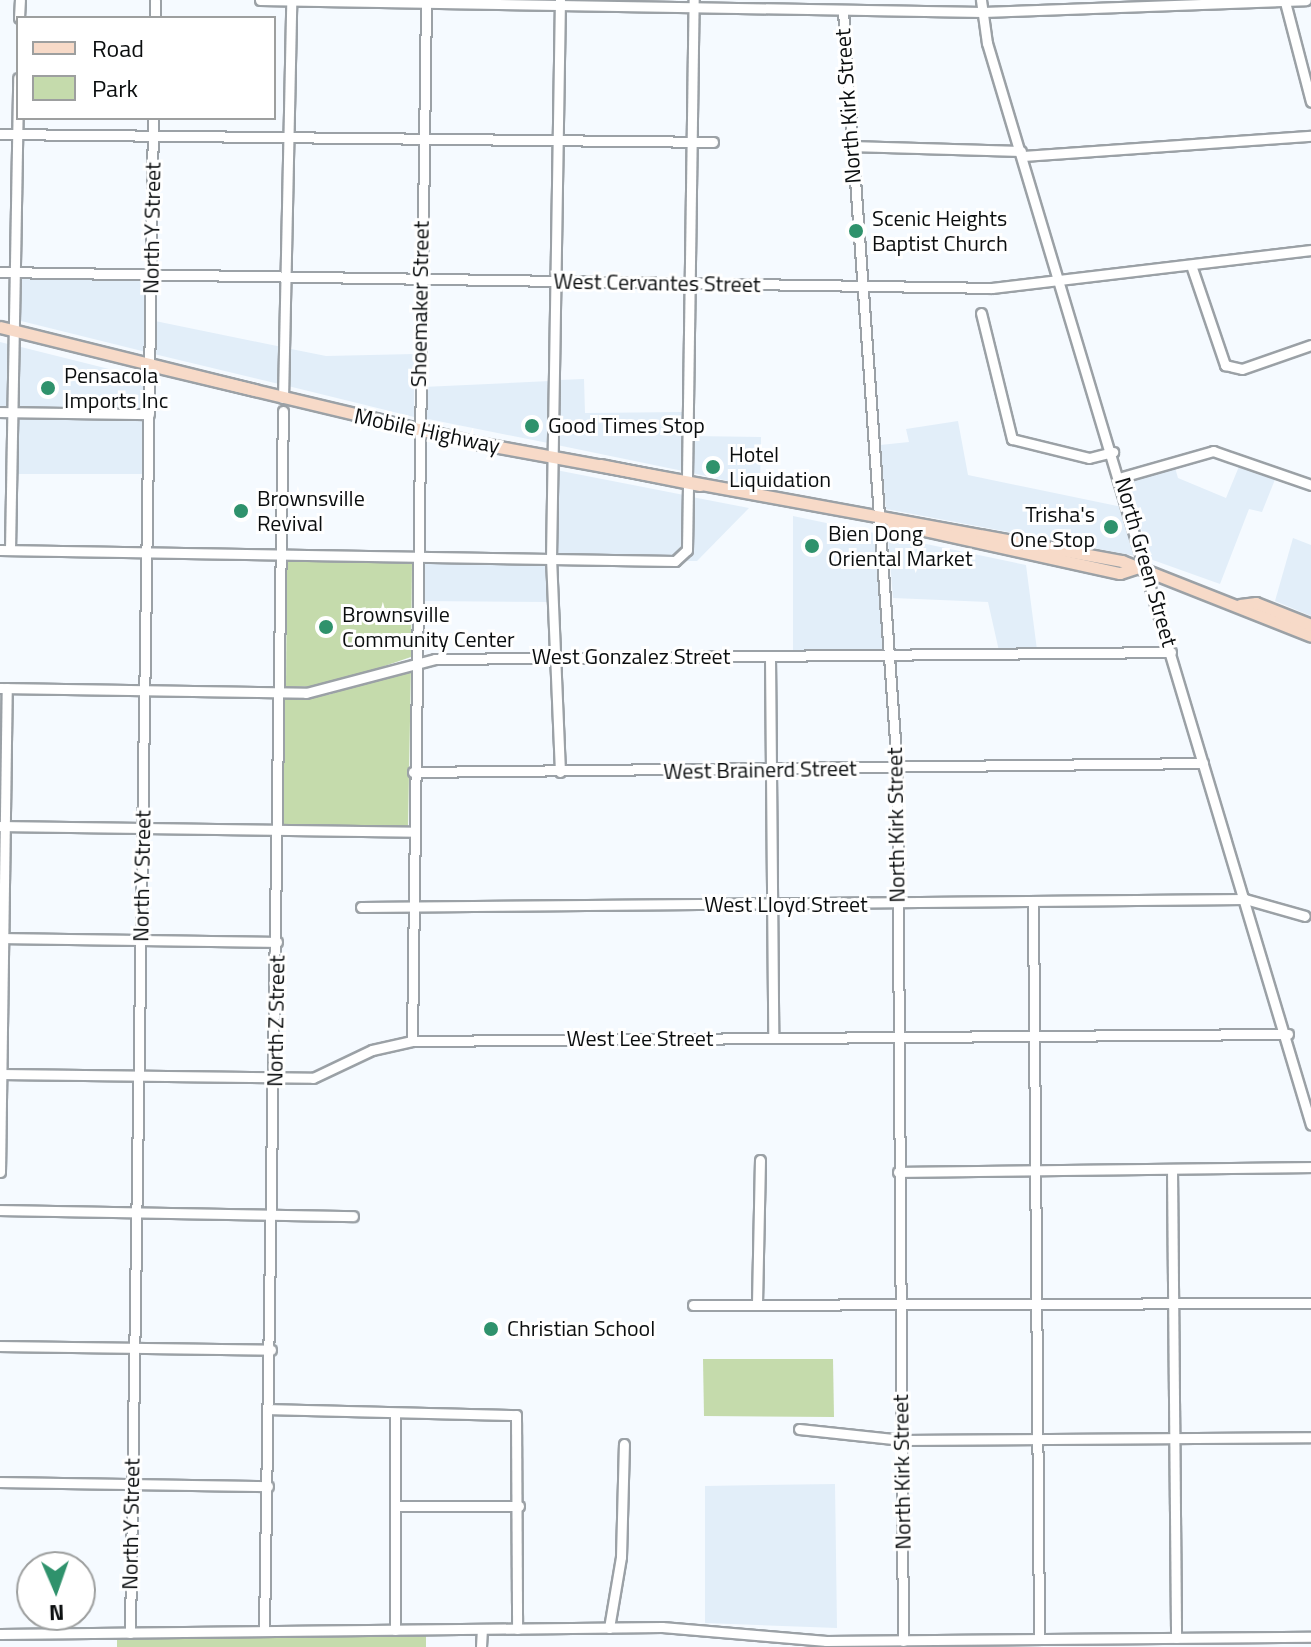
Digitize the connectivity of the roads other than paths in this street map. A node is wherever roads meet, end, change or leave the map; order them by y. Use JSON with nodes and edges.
{"nodes":[{"id":1,"x":260,"y":0,"type":"edge"},
{"id":2,"x":291,"y":0,"type":"edge"},
{"id":3,"x":981,"y":0,"type":"edge"},
{"id":4,"x":1306,"y":0,"type":"edge"},
{"id":5,"x":426,"y":2,"type":"edge"},
{"id":6,"x":1285,"y":2,"type":"edge"},
{"id":7,"x":560,"y":3,"type":"edge"},
{"id":8,"x":694,"y":4,"type":"edge"},
{"id":9,"x":779,"y":4,"type":"edge"},
{"id":10,"x":1197,"y":4,"type":"edge"},
{"id":11,"x":843,"y":11,"type":"junction"},
{"id":12,"x":983,"y":12,"type":"junction"},
{"id":13,"x":1311,"y":102,"type":"edge"},
{"id":14,"x":17,"y":120,"type":"edge"},
{"id":15,"x":153,"y":120,"type":"edge"},
{"id":16,"x":0,"y":134,"type":"edge"},
{"id":17,"x":17,"y":135,"type":"junction"},
{"id":18,"x":1311,"y":136,"type":"edge"},
{"id":19,"x":153,"y":138,"type":"junction"},
{"id":20,"x":289,"y":139,"type":"junction"},
{"id":21,"x":424,"y":142,"type":"junction"},
{"id":22,"x":713,"y":142,"type":"dead end"},
{"id":23,"x":558,"y":144,"type":"junction"},
{"id":24,"x":692,"y":146,"type":"junction"},
{"id":25,"x":850,"y":146,"type":"junction"},
{"id":26,"x":1022,"y":154,"type":"junction"},
{"id":27,"x":1311,"y":250,"type":"edge"},
{"id":28,"x":1191,"y":265,"type":"junction"},
{"id":29,"x":0,"y":272,"type":"edge"},
{"id":30,"x":14,"y":272,"type":"junction"},
{"id":31,"x":151,"y":274,"type":"junction"},
{"id":32,"x":288,"y":277,"type":"junction"},
{"id":33,"x":419,"y":280,"type":"junction"},
{"id":34,"x":556,"y":282,"type":"junction"},
{"id":35,"x":1061,"y":282,"type":"junction"},
{"id":36,"x":690,"y":284,"type":"junction"},
{"id":37,"x":863,"y":286,"type":"junction"},
{"id":38,"x":981,"y":313,"type":"dead end"},
{"id":39,"x":0,"y":327,"type":"edge"},
{"id":40,"x":13,"y":330,"type":"junction"},
{"id":41,"x":1311,"y":345,"type":"edge"},
{"id":42,"x":149,"y":365,"type":"junction"},
{"id":43,"x":283,"y":398,"type":"junction"},
{"id":44,"x":283,"y":411,"type":"dead end"},
{"id":45,"x":0,"y":412,"type":"edge"},
{"id":46,"x":12,"y":412,"type":"junction"},
{"id":47,"x":149,"y":414,"type":"junction"},
{"id":48,"x":418,"y":430,"type":"junction"},
{"id":49,"x":1113,"y":452,"type":"junction"},
{"id":50,"x":552,"y":457,"type":"junction"},
{"id":51,"x":1122,"y":477,"type":"junction"},
{"id":52,"x":691,"y":483,"type":"junction"},
{"id":53,"x":1311,"y":485,"type":"edge"},
{"id":54,"x":887,"y":522,"type":"junction"},
{"id":55,"x":5,"y":550,"type":"edge"},
{"id":56,"x":147,"y":553,"type":"junction"},
{"id":57,"x":283,"y":555,"type":"junction"},
{"id":58,"x":417,"y":557,"type":"junction"},
{"id":59,"x":551,"y":559,"type":"junction"},
{"id":60,"x":1150,"y":574,"type":"junction"},
{"id":61,"x":1240,"y":605,"type":"junction"},
{"id":62,"x":1311,"y":625,"type":"edge"},
{"id":63,"x":1311,"y":636,"type":"edge"},
{"id":64,"x":1171,"y":652,"type":"junction"},
{"id":65,"x":555,"y":655,"type":"junction"},
{"id":66,"x":770,"y":657,"type":"junction"},
{"id":67,"x":892,"y":658,"type":"junction"},
{"id":68,"x":415,"y":661,"type":"junction"},
{"id":69,"x":4,"y":688,"type":"edge"},
{"id":70,"x":144,"y":690,"type":"junction"},
{"id":71,"x":281,"y":692,"type":"junction"},
{"id":72,"x":1203,"y":763,"type":"junction"},
{"id":73,"x":897,"y":768,"type":"junction"},
{"id":74,"x":772,"y":771,"type":"junction"},
{"id":75,"x":413,"y":772,"type":"junction"},
{"id":76,"x":560,"y":772,"type":"junction"},
{"id":77,"x":3,"y":826,"type":"edge"},
{"id":78,"x":142,"y":828,"type":"junction"},
{"id":79,"x":279,"y":830,"type":"junction"},
{"id":80,"x":412,"y":832,"type":"junction"},
{"id":81,"x":1245,"y":899,"type":"junction"},
{"id":82,"x":1033,"y":902,"type":"junction"},
{"id":83,"x":897,"y":904,"type":"junction"},
{"id":84,"x":773,"y":905,"type":"junction"},
{"id":85,"x":412,"y":906,"type":"junction"},
{"id":86,"x":361,"y":907,"type":"dead end"},
{"id":87,"x":1305,"y":916,"type":"dead end"},
{"id":88,"x":2,"y":938,"type":"edge"},
{"id":89,"x":141,"y":941,"type":"junction"},
{"id":90,"x":277,"y":942,"type":"junction"},
{"id":91,"x":1288,"y":1034,"type":"junction"},
{"id":92,"x":896,"y":1037,"type":"junction"},
{"id":93,"x":1034,"y":1037,"type":"junction"},
{"id":94,"x":773,"y":1038,"type":"junction"},
{"id":95,"x":412,"y":1041,"type":"junction"},
{"id":96,"x":1,"y":1074,"type":"edge"},
{"id":97,"x":139,"y":1076,"type":"junction"},
{"id":98,"x":275,"y":1079,"type":"junction"},
{"id":99,"x":1311,"y":1125,"type":"edge"},
{"id":100,"x":760,"y":1160,"type":"dead end"},
{"id":101,"x":1311,"y":1167,"type":"edge"},
{"id":102,"x":1172,"y":1169,"type":"junction"},
{"id":103,"x":1035,"y":1170,"type":"junction"},
{"id":104,"x":0,"y":1172,"type":"edge"},
{"id":105,"x":898,"y":1172,"type":"junction"},
{"id":106,"x":0,"y":1210,"type":"edge"},
{"id":107,"x":137,"y":1212,"type":"junction"},
{"id":108,"x":273,"y":1213,"type":"junction"},
{"id":109,"x":353,"y":1216,"type":"dead end"},
{"id":110,"x":757,"y":1303,"type":"junction"},
{"id":111,"x":1311,"y":1303,"type":"edge"},
{"id":112,"x":1173,"y":1304,"type":"junction"},
{"id":113,"x":693,"y":1305,"type":"dead end"},
{"id":114,"x":1036,"y":1305,"type":"junction"},
{"id":115,"x":900,"y":1306,"type":"junction"},
{"id":116,"x":0,"y":1346,"type":"edge"},
{"id":117,"x":133,"y":1348,"type":"junction"},
{"id":118,"x":271,"y":1350,"type":"junction"},
{"id":119,"x":269,"y":1409,"type":"junction"},
{"id":120,"x":395,"y":1416,"type":"junction"},
{"id":121,"x":799,"y":1429,"type":"dead end"},
{"id":122,"x":1311,"y":1437,"type":"edge"},
{"id":123,"x":1174,"y":1438,"type":"junction"},
{"id":124,"x":1037,"y":1439,"type":"junction"},
{"id":125,"x":902,"y":1440,"type":"junction"},
{"id":126,"x":624,"y":1444,"type":"dead end"},
{"id":127,"x":0,"y":1482,"type":"edge"},
{"id":128,"x":132,"y":1485,"type":"junction"},
{"id":129,"x":268,"y":1486,"type":"junction"},
{"id":130,"x":396,"y":1506,"type":"junction"},
{"id":131,"x":519,"y":1506,"type":"junction"},
{"id":132,"x":609,"y":1628,"type":"junction"},
{"id":133,"x":482,"y":1629,"type":"junction"},
{"id":134,"x":517,"y":1629,"type":"junction"},
{"id":135,"x":395,"y":1630,"type":"junction"},
{"id":136,"x":264,"y":1631,"type":"junction"},
{"id":137,"x":130,"y":1633,"type":"junction"},
{"id":138,"x":0,"y":1634,"type":"edge"},
{"id":139,"x":1311,"y":1637,"type":"edge"},
{"id":140,"x":1176,"y":1638,"type":"junction"},
{"id":141,"x":903,"y":1641,"type":"junction"},
{"id":142,"x":1032,"y":1642,"type":"edge"},
{"id":143,"x":481,"y":1647,"type":"edge"}],
"edges":[{"from":1,"to":2,"type":"street"},
{"from":2,"to":5,"type":"street"},
{"from":2,"to":20,"type":"street"},
{"from":3,"to":12,"type":"street","name":"North Green Street"},
{"from":4,"to":6,"type":"street"},
{"from":5,"to":7,"type":"street"},
{"from":5,"to":21,"type":"street","name":"Shoemaker Street"},
{"from":6,"to":10,"type":"street"},
{"from":6,"to":13,"type":"street"},
{"from":7,"to":8,"type":"street"},
{"from":7,"to":23,"type":"street"},
{"from":8,"to":9,"type":"street"},
{"from":8,"to":24,"type":"street"},
{"from":9,"to":11,"type":"street"},
{"from":10,"to":12,"type":"street"},
{"from":11,"to":12,"type":"street"},
{"from":11,"to":25,"type":"street","name":"North Kirk Street"},
{"from":12,"to":26,"type":"street","name":"North Green Street"},
{"from":14,"to":17,"type":"street"},
{"from":15,"to":19,"type":"street","name":"North Y Street"},
{"from":16,"to":17,"type":"street"},
{"from":17,"to":19,"type":"street"},
{"from":17,"to":30,"type":"street"},
{"from":18,"to":26,"type":"street"},
{"from":19,"to":20,"type":"street"},
{"from":19,"to":31,"type":"street","name":"North Y Street"},
{"from":20,"to":21,"type":"street"},
{"from":20,"to":32,"type":"street"},
{"from":21,"to":23,"type":"street"},
{"from":21,"to":33,"type":"street","name":"Shoemaker Street"},
{"from":22,"to":24,"type":"street"},
{"from":23,"to":24,"type":"street"},
{"from":23,"to":34,"type":"street"},
{"from":24,"to":36,"type":"street"},
{"from":25,"to":26,"type":"street"},
{"from":25,"to":37,"type":"street","name":"North Kirk Street"},
{"from":26,"to":35,"type":"street","name":"North Green Street"},
{"from":27,"to":28,"type":"street","name":"West Cervantes Street"},
{"from":28,"to":35,"type":"street","name":"West Cervantes Street"},
{"from":28,"to":41,"type":"street"},
{"from":29,"to":30,"type":"street","name":"West Cervantes Street"},
{"from":30,"to":31,"type":"street","name":"West Cervantes Street"},
{"from":30,"to":40,"type":"street"},
{"from":31,"to":32,"type":"street","name":"West Cervantes Street"},
{"from":31,"to":42,"type":"street","name":"North Y Street"},
{"from":32,"to":33,"type":"street","name":"West Cervantes Street"},
{"from":32,"to":43,"type":"street"},
{"from":33,"to":34,"type":"street","name":"West Cervantes Street"},
{"from":33,"to":48,"type":"street","name":"Shoemaker Street"},
{"from":34,"to":36,"type":"street","name":"West Cervantes Street"},
{"from":34,"to":50,"type":"street"},
{"from":35,"to":37,"type":"street","name":"West Cervantes Street"},
{"from":35,"to":49,"type":"street","name":"North Green Street"},
{"from":36,"to":37,"type":"street","name":"West Cervantes Street"},
{"from":36,"to":52,"type":"street"},
{"from":37,"to":54,"type":"street","name":"North Kirk Street"},
{"from":38,"to":49,"type":"street"},
{"from":39,"to":40,"type":"main road","name":"Mobile Highway"},
{"from":40,"to":42,"type":"main road","name":"Mobile Highway"},
{"from":40,"to":46,"type":"street"},
{"from":42,"to":43,"type":"main road","name":"Mobile Highway"},
{"from":42,"to":47,"type":"street","name":"North Y Street"},
{"from":43,"to":48,"type":"main road","name":"Mobile Highway"},
{"from":44,"to":57,"type":"street","name":"North Z Street"},
{"from":45,"to":46,"type":"street"},
{"from":46,"to":47,"type":"street"},
{"from":46,"to":55,"type":"street"},
{"from":47,"to":56,"type":"street","name":"North Y Street"},
{"from":48,"to":50,"type":"main road","name":"Mobile Highway"},
{"from":48,"to":58,"type":"street","name":"Shoemaker Street"},
{"from":49,"to":51,"type":"street","name":"North Green Street"},
{"from":50,"to":52,"type":"main road","name":"Mobile Highway"},
{"from":50,"to":59,"type":"street"},
{"from":51,"to":53,"type":"street"},
{"from":51,"to":60,"type":"street","name":"North Green Street"},
{"from":52,"to":54,"type":"main road","name":"Mobile Highway"},
{"from":52,"to":59,"type":"street"},
{"from":54,"to":60,"type":"main road","name":"Mobile Highway"},
{"from":54,"to":67,"type":"street","name":"North Kirk Street"},
{"from":55,"to":56,"type":"street"},
{"from":56,"to":57,"type":"street"},
{"from":56,"to":70,"type":"street","name":"North Y Street"},
{"from":57,"to":58,"type":"street"},
{"from":57,"to":71,"type":"street","name":"North Z Street"},
{"from":58,"to":59,"type":"street"},
{"from":58,"to":68,"type":"street","name":"Shoemaker Street"},
{"from":59,"to":65,"type":"street"},
{"from":60,"to":61,"type":"main road","name":"Mobile Highway"},
{"from":60,"to":64,"type":"street","name":"North Green Street"},
{"from":61,"to":62,"type":"main road","name":"Mobile Highway"},
{"from":61,"to":63,"type":"main road","name":"Mobile Highway"},
{"from":64,"to":67,"type":"street","name":"West Gonzalez Street"},
{"from":64,"to":72,"type":"street","name":"North Green Street"},
{"from":65,"to":66,"type":"street","name":"West Gonzalez Street"},
{"from":65,"to":68,"type":"street","name":"West Gonzalez Street"},
{"from":65,"to":76,"type":"street"},
{"from":66,"to":67,"type":"street","name":"West Gonzalez Street"},
{"from":66,"to":74,"type":"street"},
{"from":67,"to":73,"type":"street","name":"North Kirk Street"},
{"from":68,"to":71,"type":"street","name":"West Gonzalez Street"},
{"from":68,"to":75,"type":"street","name":"Shoemaker Street"},
{"from":69,"to":70,"type":"street","name":"West Gonzalez Street"},
{"from":69,"to":77,"type":"street"},
{"from":70,"to":71,"type":"street","name":"West Gonzalez Street"},
{"from":70,"to":78,"type":"street","name":"North Y Street"},
{"from":71,"to":79,"type":"street","name":"North Z Street"},
{"from":72,"to":73,"type":"street","name":"West Brainerd Street"},
{"from":72,"to":81,"type":"street","name":"North Green Street"},
{"from":73,"to":74,"type":"street","name":"West Brainerd Street"},
{"from":73,"to":83,"type":"street","name":"North Kirk Street"},
{"from":74,"to":76,"type":"street","name":"West Brainerd Street"},
{"from":74,"to":84,"type":"street"},
{"from":75,"to":76,"type":"street","name":"West Brainerd Street"},
{"from":75,"to":80,"type":"street","name":"Shoemaker Street"},
{"from":77,"to":78,"type":"street"},
{"from":77,"to":88,"type":"street"},
{"from":78,"to":79,"type":"street"},
{"from":78,"to":89,"type":"street","name":"North Y Street"},
{"from":79,"to":80,"type":"street"},
{"from":79,"to":90,"type":"street","name":"North Z Street"},
{"from":80,"to":85,"type":"street","name":"Shoemaker Street"},
{"from":81,"to":82,"type":"street","name":"West Lloyd Street"},
{"from":81,"to":87,"type":"street","name":"West Lloyd Street"},
{"from":81,"to":91,"type":"street","name":"North Green Street"},
{"from":82,"to":83,"type":"street","name":"West Lloyd Street"},
{"from":82,"to":93,"type":"street"},
{"from":83,"to":84,"type":"street","name":"West Lloyd Street"},
{"from":83,"to":92,"type":"street","name":"North Kirk Street"},
{"from":84,"to":85,"type":"street","name":"West Lloyd Street"},
{"from":84,"to":94,"type":"street"},
{"from":85,"to":86,"type":"street","name":"West Lloyd Street"},
{"from":85,"to":95,"type":"street","name":"Shoemaker Street"},
{"from":88,"to":89,"type":"street"},
{"from":88,"to":96,"type":"street"},
{"from":89,"to":90,"type":"street"},
{"from":89,"to":97,"type":"street","name":"North Y Street"},
{"from":90,"to":98,"type":"street","name":"North Z Street"},
{"from":91,"to":93,"type":"street","name":"West Lee Street"},
{"from":91,"to":99,"type":"street","name":"North Green Street"},
{"from":92,"to":93,"type":"street","name":"West Lee Street"},
{"from":92,"to":94,"type":"street","name":"West Lee Street"},
{"from":92,"to":105,"type":"street","name":"North Kirk Street"},
{"from":93,"to":103,"type":"street"},
{"from":94,"to":95,"type":"street","name":"West Lee Street"},
{"from":95,"to":98,"type":"street","name":"West Lee Street"},
{"from":96,"to":97,"type":"street","name":"West Lee Street"},
{"from":96,"to":104,"type":"street"},
{"from":97,"to":98,"type":"street","name":"West Lee Street"},
{"from":97,"to":107,"type":"street","name":"North Y Street"},
{"from":98,"to":108,"type":"street","name":"North Z Street"},
{"from":100,"to":110,"type":"street"},
{"from":101,"to":102,"type":"street"},
{"from":102,"to":103,"type":"street"},
{"from":102,"to":112,"type":"street"},
{"from":103,"to":105,"type":"street"},
{"from":103,"to":114,"type":"street"},
{"from":105,"to":115,"type":"street","name":"North Kirk Street"},
{"from":106,"to":107,"type":"street"},
{"from":107,"to":108,"type":"street"},
{"from":107,"to":117,"type":"street","name":"North Y Street"},
{"from":108,"to":109,"type":"street"},
{"from":108,"to":118,"type":"street","name":"North Z Street"},
{"from":110,"to":113,"type":"street"},
{"from":110,"to":115,"type":"street"},
{"from":111,"to":112,"type":"street"},
{"from":112,"to":114,"type":"street"},
{"from":112,"to":123,"type":"street"},
{"from":114,"to":115,"type":"street"},
{"from":114,"to":124,"type":"street"},
{"from":115,"to":125,"type":"street","name":"North Kirk Street"},
{"from":116,"to":117,"type":"street"},
{"from":117,"to":118,"type":"street"},
{"from":117,"to":128,"type":"street","name":"North Y Street"},
{"from":118,"to":119,"type":"street","name":"North Z Street"},
{"from":119,"to":120,"type":"street"},
{"from":119,"to":129,"type":"street","name":"North Z Street"},
{"from":120,"to":130,"type":"street"},
{"from":120,"to":131,"type":"street"},
{"from":121,"to":125,"type":"street"},
{"from":122,"to":123,"type":"street"},
{"from":123,"to":124,"type":"street"},
{"from":123,"to":140,"type":"street"},
{"from":124,"to":125,"type":"street"},
{"from":124,"to":142,"type":"street"},
{"from":125,"to":141,"type":"street","name":"North Kirk Street"},
{"from":126,"to":132,"type":"street"},
{"from":127,"to":128,"type":"street"},
{"from":128,"to":129,"type":"street"},
{"from":128,"to":137,"type":"street","name":"North Y Street"},
{"from":129,"to":136,"type":"street","name":"North Z Street"},
{"from":130,"to":131,"type":"street"},
{"from":130,"to":135,"type":"street"},
{"from":131,"to":134,"type":"street"},
{"from":132,"to":134,"type":"street"},
{"from":132,"to":141,"type":"street"},
{"from":133,"to":134,"type":"street"},
{"from":133,"to":135,"type":"street"},
{"from":133,"to":143,"type":"street"},
{"from":135,"to":136,"type":"street"},
{"from":136,"to":137,"type":"street"},
{"from":137,"to":138,"type":"street"},
{"from":139,"to":140,"type":"street"},
{"from":140,"to":142,"type":"street"},
{"from":141,"to":142,"type":"street"}]}
